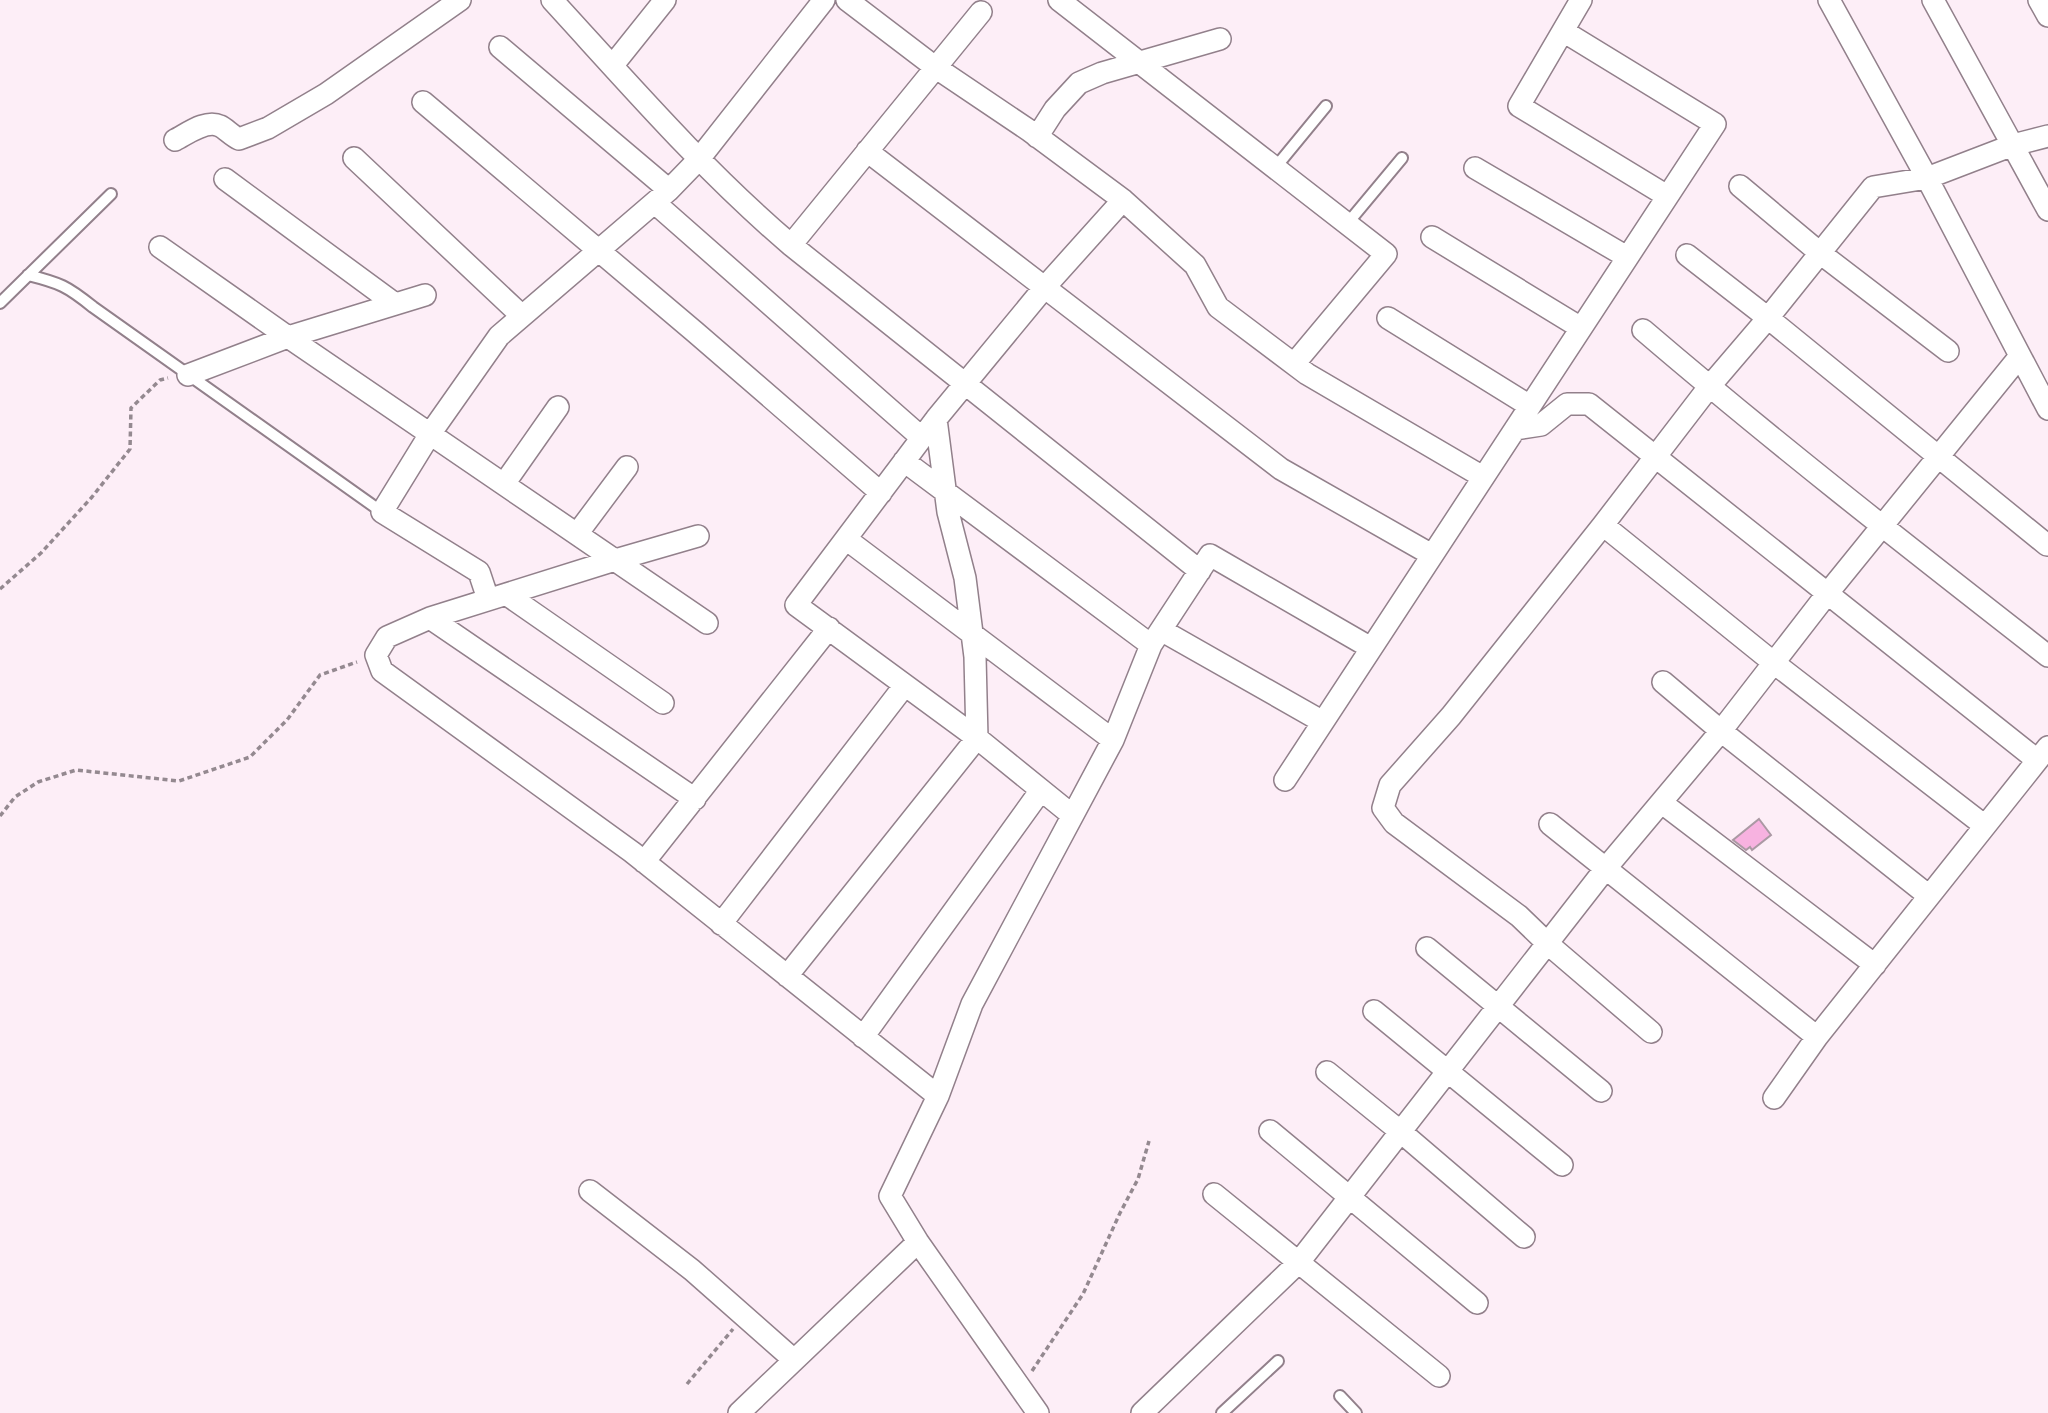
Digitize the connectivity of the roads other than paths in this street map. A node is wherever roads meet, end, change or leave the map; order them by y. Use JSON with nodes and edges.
{"nodes":[{"id":1,"x":460,"y":0,"type":"edge"},
{"id":2,"x":552,"y":0,"type":"edge"},
{"id":3,"x":665,"y":0,"type":"edge"},
{"id":4,"x":824,"y":0,"type":"edge"},
{"id":5,"x":847,"y":0,"type":"edge"},
{"id":6,"x":1581,"y":0,"type":"edge"},
{"id":7,"x":1829,"y":0,"type":"edge"},
{"id":8,"x":1933,"y":0,"type":"edge"},
{"id":9,"x":2039,"y":0,"type":"edge"},
{"id":10,"x":1071,"y":4,"type":"edge"},
{"id":11,"x":981,"y":12,"type":"dead end"},
{"id":12,"x":2048,"y":16,"type":"edge"},
{"id":13,"x":1563,"y":31,"type":"junction"},
{"id":14,"x":1220,"y":38,"type":"dead end"},
{"id":15,"x":500,"y":47,"type":"dead end"},
{"id":16,"x":1138,"y":62,"type":"junction"},
{"id":17,"x":613,"y":65,"type":"junction"},
{"id":18,"x":935,"y":67,"type":"junction"},
{"id":19,"x":424,"y":102,"type":"dead end"},
{"id":20,"x":1326,"y":106,"type":"dead end"},
{"id":21,"x":1037,"y":136,"type":"junction"},
{"id":22,"x":2048,"y":136,"type":"edge"},
{"id":23,"x":175,"y":140,"type":"dead end"},
{"id":24,"x":2013,"y":145,"type":"junction"},
{"id":25,"x":867,"y":151,"type":"junction"},
{"id":26,"x":354,"y":158,"type":"dead end"},
{"id":27,"x":1402,"y":158,"type":"dead end"},
{"id":28,"x":699,"y":159,"type":"junction"},
{"id":29,"x":1275,"y":168,"type":"junction"},
{"id":30,"x":1475,"y":168,"type":"dead end"},
{"id":31,"x":1927,"y":178,"type":"junction"},
{"id":32,"x":225,"y":179,"type":"dead end"},
{"id":33,"x":1740,"y":186,"type":"dead end"},
{"id":34,"x":111,"y":194,"type":"dead end"},
{"id":35,"x":1667,"y":196,"type":"junction"},
{"id":36,"x":662,"y":197,"type":"junction"},
{"id":37,"x":1123,"y":200,"type":"junction"},
{"id":38,"x":2048,"y":210,"type":"edge"},
{"id":39,"x":1347,"y":224,"type":"junction"},
{"id":40,"x":1432,"y":237,"type":"dead end"},
{"id":41,"x":791,"y":245,"type":"junction"},
{"id":42,"x":160,"y":247,"type":"dead end"},
{"id":43,"x":599,"y":251,"type":"junction"},
{"id":44,"x":1820,"y":253,"type":"junction"},
{"id":45,"x":1687,"y":255,"type":"dead end"},
{"id":46,"x":1627,"y":257,"type":"junction"},
{"id":47,"x":28,"y":275,"type":"junction"},
{"id":48,"x":1044,"y":288,"type":"junction"},
{"id":49,"x":425,"y":295,"type":"dead end"},
{"id":50,"x":0,"y":303,"type":"edge"},
{"id":51,"x":395,"y":304,"type":"junction"},
{"id":52,"x":522,"y":316,"type":"junction"},
{"id":53,"x":1388,"y":318,"type":"dead end"},
{"id":54,"x":1768,"y":318,"type":"junction"},
{"id":55,"x":1581,"y":328,"type":"junction"},
{"id":56,"x":1643,"y":331,"type":"dead end"},
{"id":57,"x":288,"y":337,"type":"junction"},
{"id":58,"x":1948,"y":351,"type":"dead end"},
{"id":59,"x":2020,"y":356,"type":"junction"},
{"id":60,"x":1294,"y":364,"type":"junction"},
{"id":61,"x":188,"y":375,"type":"junction"},
{"id":62,"x":966,"y":384,"type":"junction"},
{"id":63,"x":1709,"y":387,"type":"junction"},
{"id":64,"x":1530,"y":406,"type":"junction"},
{"id":65,"x":558,"y":407,"type":"dead end"},
{"id":66,"x":2048,"y":409,"type":"edge"},
{"id":67,"x":936,"y":419,"type":"junction"},
{"id":68,"x":1515,"y":429,"type":"junction"},
{"id":69,"x":430,"y":434,"type":"junction"},
{"id":70,"x":922,"y":438,"type":"junction"},
{"id":71,"x":1655,"y":456,"type":"junction"},
{"id":72,"x":1939,"y":458,"type":"junction"},
{"id":73,"x":904,"y":461,"type":"junction"},
{"id":74,"x":627,"y":467,"type":"dead end"},
{"id":75,"x":1483,"y":477,"type":"junction"},
{"id":76,"x":504,"y":484,"type":"junction"},
{"id":77,"x":946,"y":492,"type":"junction"},
{"id":78,"x":881,"y":493,"type":"junction"},
{"id":79,"x":382,"y":512,"type":"junction"},
{"id":80,"x":1603,"y":525,"type":"junction"},
{"id":81,"x":1883,"y":527,"type":"junction"},
{"id":82,"x":577,"y":534,"type":"junction"},
{"id":83,"x":698,"y":536,"type":"dead end"},
{"id":84,"x":846,"y":539,"type":"junction"},
{"id":85,"x":2047,"y":545,"type":"edge"},
{"id":86,"x":1432,"y":555,"type":"junction"},
{"id":87,"x":615,"y":560,"type":"junction"},
{"id":88,"x":1200,"y":571,"type":"junction"},
{"id":89,"x":1827,"y":594,"type":"junction"},
{"id":90,"x":497,"y":597,"type":"junction"},
{"id":91,"x":430,"y":618,"type":"junction"},
{"id":92,"x":707,"y":623,"type":"dead end"},
{"id":93,"x":828,"y":628,"type":"junction"},
{"id":94,"x":972,"y":634,"type":"junction"},
{"id":95,"x":1156,"y":637,"type":"junction"},
{"id":96,"x":1371,"y":648,"type":"junction"},
{"id":97,"x":2048,"y":656,"type":"edge"},
{"id":98,"x":1774,"y":663,"type":"junction"},
{"id":99,"x":1663,"y":682,"type":"dead end"},
{"id":100,"x":905,"y":685,"type":"junction"},
{"id":101,"x":663,"y":703,"type":"dead end"},
{"id":102,"x":1323,"y":722,"type":"junction"},
{"id":103,"x":1721,"y":732,"type":"junction"},
{"id":104,"x":977,"y":738,"type":"junction"},
{"id":105,"x":1113,"y":740,"type":"junction"},
{"id":106,"x":2043,"y":754,"type":"edge"},
{"id":107,"x":1285,"y":780,"type":"dead end"},
{"id":108,"x":1041,"y":790,"type":"junction"},
{"id":109,"x":695,"y":799,"type":"junction"},
{"id":110,"x":1662,"y":803,"type":"junction"},
{"id":111,"x":1072,"y":815,"type":"junction"},
{"id":112,"x":1550,"y":824,"type":"dead end"},
{"id":113,"x":1985,"y":827,"type":"junction"},
{"id":114,"x":644,"y":862,"type":"junction"},
{"id":115,"x":1606,"y":868,"type":"junction"},
{"id":116,"x":1929,"y":896,"type":"junction"},
{"id":117,"x":722,"y":924,"type":"junction"},
{"id":118,"x":1548,"y":944,"type":"junction"},
{"id":119,"x":1427,"y":948,"type":"dead end"},
{"id":120,"x":1875,"y":965,"type":"junction"},
{"id":121,"x":787,"y":976,"type":"junction"},
{"id":122,"x":1498,"y":1008,"type":"junction"},
{"id":123,"x":1374,"y":1011,"type":"dead end"},
{"id":124,"x":1651,"y":1032,"type":"dead end"},
{"id":125,"x":863,"y":1037,"type":"junction"},
{"id":126,"x":1817,"y":1037,"type":"junction"},
{"id":127,"x":1448,"y":1071,"type":"junction"},
{"id":128,"x":1327,"y":1072,"type":"dead end"},
{"id":129,"x":1601,"y":1091,"type":"dead end"},
{"id":130,"x":938,"y":1096,"type":"junction"},
{"id":131,"x":1774,"y":1098,"type":"dead end"},
{"id":132,"x":1270,"y":1131,"type":"dead end"},
{"id":133,"x":1401,"y":1132,"type":"junction"},
{"id":134,"x":1562,"y":1165,"type":"dead end"},
{"id":135,"x":590,"y":1191,"type":"dead end"},
{"id":136,"x":1214,"y":1194,"type":"dead end"},
{"id":137,"x":1350,"y":1197,"type":"junction"},
{"id":138,"x":1524,"y":1237,"type":"dead end"},
{"id":139,"x":918,"y":1242,"type":"junction"},
{"id":140,"x":1299,"y":1262,"type":"junction"},
{"id":141,"x":1477,"y":1303,"type":"dead end"},
{"id":142,"x":794,"y":1360,"type":"junction"},
{"id":143,"x":1278,"y":1361,"type":"dead end"},
{"id":144,"x":1439,"y":1376,"type":"dead end"},
{"id":145,"x":1340,"y":1396,"type":"dead end"},
{"id":146,"x":739,"y":1413,"type":"edge"},
{"id":147,"x":1038,"y":1413,"type":"edge"},
{"id":148,"x":1142,"y":1413,"type":"edge"},
{"id":149,"x":1222,"y":1413,"type":"edge"},
{"id":150,"x":1356,"y":1413,"type":"edge"}],
"edges":[{"from":1,"to":23,"type":"street"},
{"from":2,"to":17,"type":"street"},
{"from":3,"to":17,"type":"street"},
{"from":4,"to":28,"type":"street"},
{"from":5,"to":18,"type":"street"},
{"from":6,"to":13,"type":"street"},
{"from":7,"to":31,"type":"street"},
{"from":8,"to":24,"type":"street"},
{"from":9,"to":12,"type":"street"},
{"from":10,"to":16,"type":"street"},
{"from":11,"to":18,"type":"street"},
{"from":13,"to":35,"type":"street"},
{"from":13,"to":35,"type":"street"},
{"from":14,"to":16,"type":"street"},
{"from":15,"to":36,"type":"street"},
{"from":16,"to":21,"type":"street"},
{"from":16,"to":29,"type":"street"},
{"from":17,"to":28,"type":"street"},
{"from":18,"to":21,"type":"street"},
{"from":18,"to":25,"type":"street"},
{"from":19,"to":43,"type":"street"},
{"from":20,"to":29,"type":"lane"},
{"from":21,"to":37,"type":"street"},
{"from":22,"to":24,"type":"street"},
{"from":24,"to":31,"type":"street"},
{"from":24,"to":38,"type":"street"},
{"from":25,"to":41,"type":"street"},
{"from":25,"to":48,"type":"street"},
{"from":26,"to":52,"type":"street"},
{"from":27,"to":39,"type":"lane"},
{"from":28,"to":36,"type":"street"},
{"from":28,"to":41,"type":"street"},
{"from":29,"to":39,"type":"street"},
{"from":30,"to":46,"type":"street"},
{"from":31,"to":44,"type":"street"},
{"from":31,"to":59,"type":"street"},
{"from":32,"to":51,"type":"street"},
{"from":33,"to":44,"type":"street"},
{"from":34,"to":47,"type":"lane"},
{"from":35,"to":46,"type":"street"},
{"from":36,"to":43,"type":"street"},
{"from":36,"to":70,"type":"street"},
{"from":37,"to":48,"type":"street"},
{"from":37,"to":60,"type":"street"},
{"from":39,"to":60,"type":"street"},
{"from":40,"to":55,"type":"street"},
{"from":41,"to":62,"type":"street"},
{"from":42,"to":57,"type":"street"},
{"from":43,"to":52,"type":"street"},
{"from":43,"to":78,"type":"street"},
{"from":44,"to":54,"type":"street"},
{"from":44,"to":58,"type":"street"},
{"from":45,"to":54,"type":"street"},
{"from":46,"to":55,"type":"street"},
{"from":47,"to":50,"type":"lane"},
{"from":47,"to":61,"type":"lane"},
{"from":48,"to":62,"type":"street"},
{"from":48,"to":86,"type":"street"},
{"from":49,"to":51,"type":"street"},
{"from":51,"to":57,"type":"street"},
{"from":52,"to":69,"type":"street"},
{"from":53,"to":64,"type":"street"},
{"from":54,"to":63,"type":"street"},
{"from":54,"to":72,"type":"street"},
{"from":55,"to":64,"type":"street"},
{"from":56,"to":63,"type":"street"},
{"from":57,"to":61,"type":"street"},
{"from":57,"to":69,"type":"street"},
{"from":59,"to":66,"type":"street"},
{"from":59,"to":72,"type":"street"},
{"from":60,"to":75,"type":"street"},
{"from":61,"to":79,"type":"lane"},
{"from":62,"to":67,"type":"street"},
{"from":62,"to":88,"type":"street"},
{"from":63,"to":71,"type":"street"},
{"from":63,"to":81,"type":"street"},
{"from":64,"to":68,"type":"street"},
{"from":65,"to":76,"type":"street"},
{"from":67,"to":70,"type":"street"},
{"from":67,"to":77,"type":"street"},
{"from":68,"to":71,"type":"street"},
{"from":68,"to":75,"type":"street"},
{"from":69,"to":76,"type":"street"},
{"from":69,"to":79,"type":"street"},
{"from":70,"to":73,"type":"street"},
{"from":71,"to":80,"type":"street"},
{"from":71,"to":89,"type":"street"},
{"from":72,"to":81,"type":"street"},
{"from":72,"to":85,"type":"street"},
{"from":73,"to":77,"type":"street"},
{"from":73,"to":78,"type":"street"},
{"from":74,"to":82,"type":"street"},
{"from":75,"to":86,"type":"street"},
{"from":76,"to":82,"type":"street"},
{"from":77,"to":94,"type":"street"},
{"from":77,"to":95,"type":"street"},
{"from":78,"to":84,"type":"street"},
{"from":79,"to":90,"type":"street"},
{"from":80,"to":98,"type":"street"},
{"from":80,"to":118,"type":"street"},
{"from":81,"to":89,"type":"street"},
{"from":81,"to":97,"type":"street"},
{"from":82,"to":87,"type":"street"},
{"from":83,"to":87,"type":"street"},
{"from":84,"to":93,"type":"street"},
{"from":84,"to":94,"type":"street"},
{"from":86,"to":96,"type":"street"},
{"from":87,"to":90,"type":"street"},
{"from":87,"to":92,"type":"street"},
{"from":88,"to":95,"type":"street"},
{"from":88,"to":96,"type":"street"},
{"from":89,"to":98,"type":"street"},
{"from":89,"to":106,"type":"street"},
{"from":90,"to":91,"type":"street"},
{"from":90,"to":101,"type":"street"},
{"from":91,"to":109,"type":"street"},
{"from":91,"to":114,"type":"street"},
{"from":93,"to":100,"type":"street"},
{"from":93,"to":109,"type":"street"},
{"from":94,"to":104,"type":"street"},
{"from":94,"to":105,"type":"street"},
{"from":95,"to":102,"type":"street"},
{"from":95,"to":105,"type":"street"},
{"from":96,"to":102,"type":"street"},
{"from":98,"to":103,"type":"street"},
{"from":98,"to":113,"type":"street"},
{"from":99,"to":103,"type":"street"},
{"from":100,"to":104,"type":"street"},
{"from":100,"to":117,"type":"street"},
{"from":102,"to":107,"type":"street"},
{"from":103,"to":110,"type":"street"},
{"from":103,"to":116,"type":"street"},
{"from":104,"to":108,"type":"street"},
{"from":104,"to":121,"type":"street"},
{"from":105,"to":111,"type":"street"},
{"from":106,"to":113,"type":"street"},
{"from":108,"to":111,"type":"street"},
{"from":108,"to":125,"type":"street"},
{"from":109,"to":114,"type":"street"},
{"from":110,"to":115,"type":"street"},
{"from":110,"to":120,"type":"street"},
{"from":111,"to":130,"type":"street"},
{"from":112,"to":115,"type":"street"},
{"from":113,"to":116,"type":"street"},
{"from":114,"to":117,"type":"street"},
{"from":115,"to":118,"type":"street"},
{"from":115,"to":126,"type":"street"},
{"from":116,"to":120,"type":"street"},
{"from":117,"to":121,"type":"street"},
{"from":118,"to":122,"type":"street"},
{"from":118,"to":124,"type":"street"},
{"from":119,"to":122,"type":"street"},
{"from":120,"to":126,"type":"street"},
{"from":121,"to":125,"type":"street"},
{"from":122,"to":127,"type":"street"},
{"from":122,"to":129,"type":"street"},
{"from":123,"to":127,"type":"street"},
{"from":125,"to":130,"type":"street"},
{"from":126,"to":131,"type":"street"},
{"from":127,"to":133,"type":"street"},
{"from":127,"to":134,"type":"street"},
{"from":128,"to":133,"type":"street"},
{"from":130,"to":139,"type":"street"},
{"from":132,"to":137,"type":"street"},
{"from":133,"to":137,"type":"street"},
{"from":133,"to":138,"type":"street"},
{"from":135,"to":142,"type":"street"},
{"from":136,"to":140,"type":"street"},
{"from":137,"to":140,"type":"street"},
{"from":137,"to":141,"type":"street"},
{"from":139,"to":142,"type":"street"},
{"from":139,"to":147,"type":"street"},
{"from":140,"to":144,"type":"street"},
{"from":140,"to":148,"type":"street"},
{"from":142,"to":146,"type":"street"},
{"from":143,"to":149,"type":"lane"},
{"from":145,"to":150,"type":"lane"}]}
